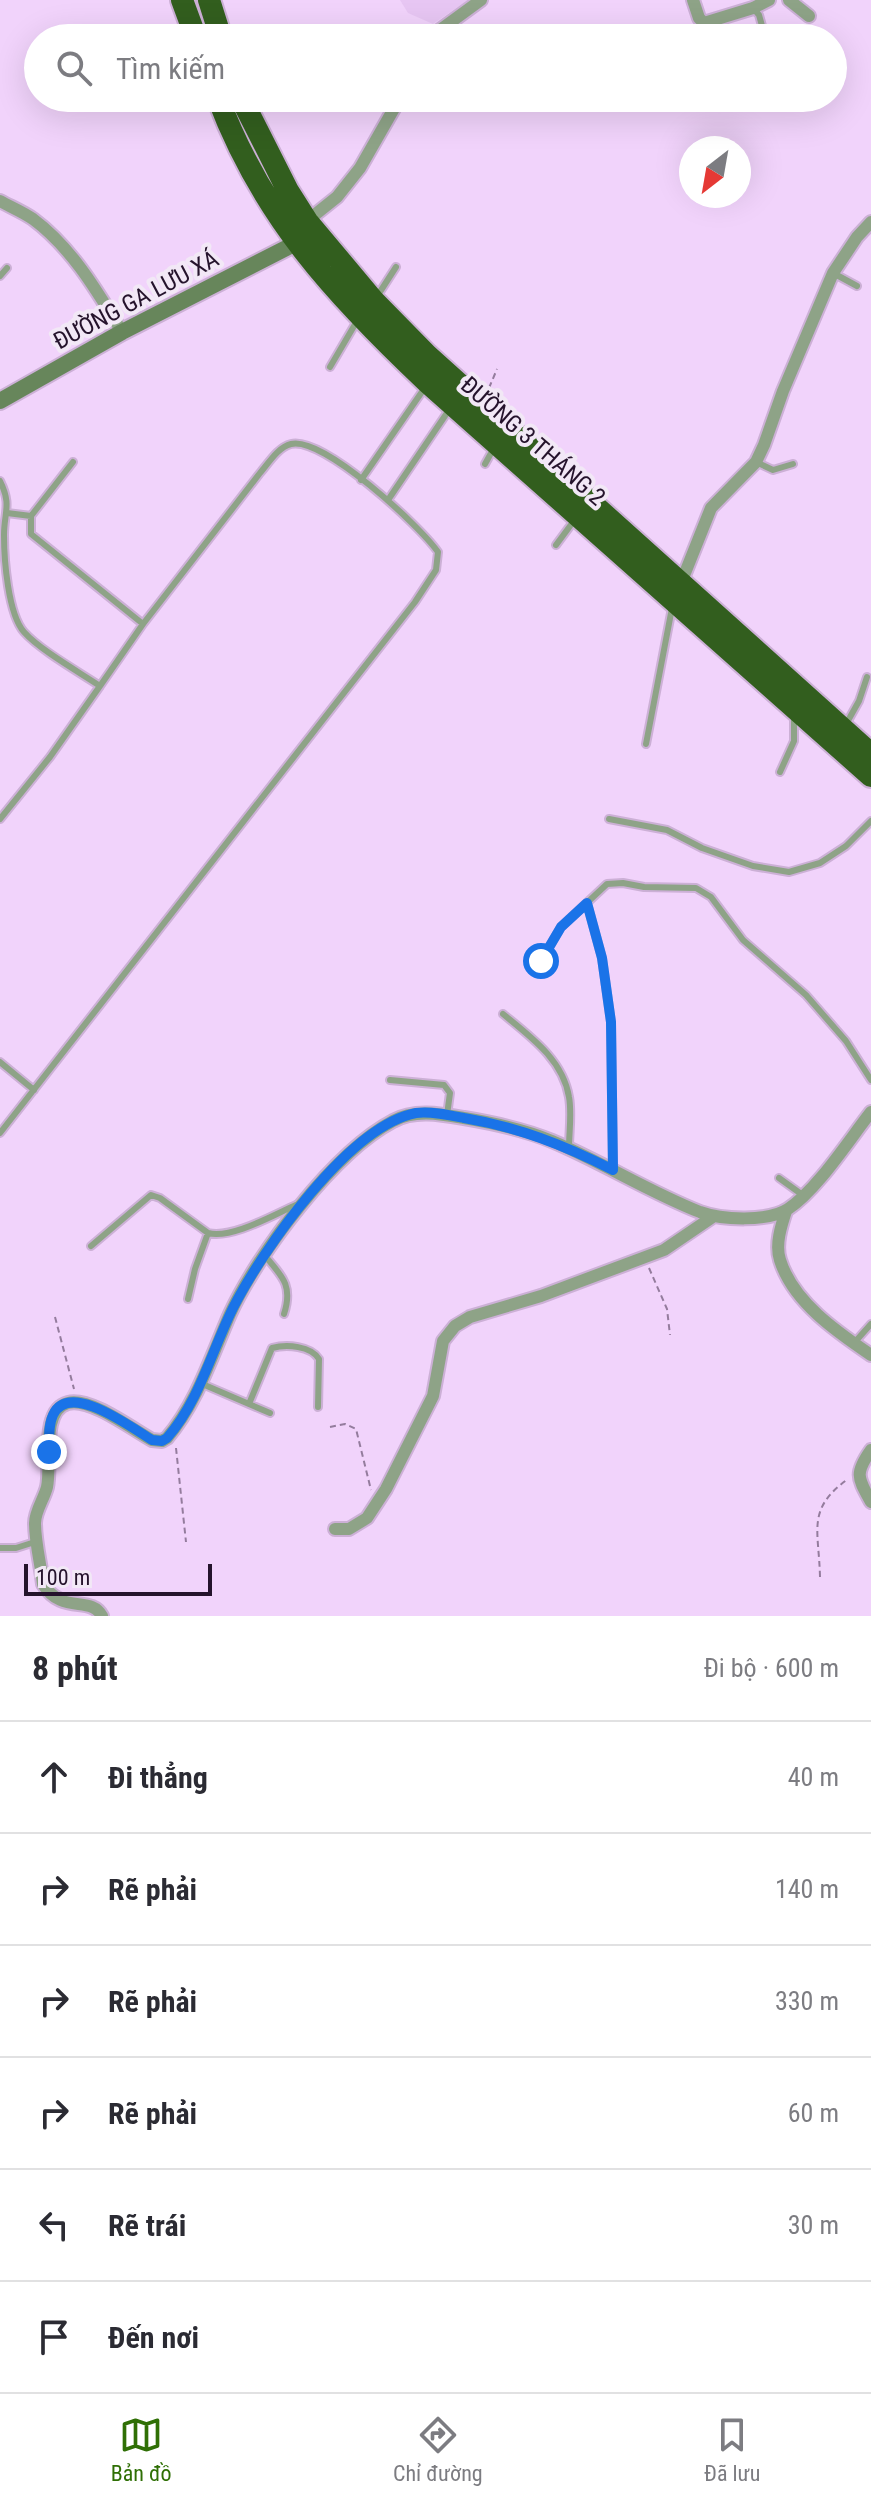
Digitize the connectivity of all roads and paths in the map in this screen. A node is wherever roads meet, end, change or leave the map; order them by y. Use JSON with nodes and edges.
{"nodes":[{"id":1,"x":182,"y":0,"type":"edge"},
{"id":2,"x":209,"y":0,"type":"edge"},
{"id":3,"x":481,"y":0,"type":"edge"},
{"id":4,"x":693,"y":0,"type":"edge"},
{"id":5,"x":769,"y":0,"type":"edge"},
{"id":6,"x":789,"y":0,"type":"edge"},
{"id":7,"x":753,"y":8,"type":"junction"},
{"id":8,"x":809,"y":16,"type":"dead end"},
{"id":9,"x":704,"y":23,"type":"joint"},
{"id":10,"x":191,"y":24,"type":"edge"},
{"id":11,"x":217,"y":24,"type":"edge"},
{"id":12,"x":448,"y":24,"type":"edge"},
{"id":13,"x":762,"y":24,"type":"edge"},
{"id":14,"x":225,"y":112,"type":"edge"},
{"id":15,"x":248,"y":112,"type":"edge"},
{"id":16,"x":392,"y":112,"type":"edge"},
{"id":17,"x":0,"y":201,"type":"edge"},
{"id":18,"x":307,"y":221,"type":"junction"},
{"id":19,"x":871,"y":222,"type":"edge"},
{"id":20,"x":291,"y":236,"type":"junction"},
{"id":21,"x":396,"y":267,"type":"dead end"},
{"id":22,"x":7,"y":268,"type":"dead end"},
{"id":23,"x":833,"y":273,"type":"junction"},
{"id":24,"x":0,"y":276,"type":"edge"},
{"id":25,"x":857,"y":286,"type":"dead end"},
{"id":26,"x":366,"y":309,"type":"junction"},
{"id":27,"x":122,"y":332,"type":"junction"},
{"id":28,"x":330,"y":367,"type":"dead end"},
{"id":29,"x":428,"y":383,"type":"junction"},
{"id":30,"x":0,"y":401,"type":"edge"},
{"id":31,"x":452,"y":405,"type":"junction"},
{"id":32,"x":496,"y":443,"type":"junction"},
{"id":33,"x":73,"y":462,"type":"dead end"},
{"id":34,"x":756,"y":462,"type":"junction"},
{"id":35,"x":485,"y":464,"type":"dead end"},
{"id":36,"x":793,"y":464,"type":"dead end"},
{"id":37,"x":361,"y":480,"type":"junction"},
{"id":38,"x":0,"y":481,"type":"edge"},
{"id":39,"x":388,"y":500,"type":"junction"},
{"id":40,"x":7,"y":513,"type":"junction"},
{"id":41,"x":31,"y":516,"type":"junction"},
{"id":42,"x":578,"y":516,"type":"junction"},
{"id":43,"x":556,"y":545,"type":"dead end"},
{"id":44,"x":677,"y":592,"type":"junction"},
{"id":45,"x":143,"y":624,"type":"junction"},
{"id":46,"x":867,"y":677,"type":"dead end"},
{"id":47,"x":100,"y":686,"type":"junction"},
{"id":48,"x":794,"y":708,"type":"junction"},
{"id":49,"x":843,"y":729,"type":"junction"},
{"id":50,"x":646,"y":744,"type":"dead end"},
{"id":51,"x":871,"y":754,"type":"edge"},
{"id":52,"x":780,"y":772,"type":"dead end"},
{"id":53,"x":871,"y":776,"type":"edge"},
{"id":54,"x":0,"y":819,"type":"edge"},
{"id":55,"x":609,"y":819,"type":"dead end"},
{"id":56,"x":871,"y":821,"type":"edge"},
{"id":57,"x":587,"y":903,"type":"junction"},
{"id":58,"x":541,"y":961,"type":"dead end"},
{"id":59,"x":503,"y":1014,"type":"dead end"},
{"id":60,"x":0,"y":1062,"type":"edge"},
{"id":61,"x":390,"y":1080,"type":"dead end"},
{"id":62,"x":871,"y":1080,"type":"edge"},
{"id":63,"x":34,"y":1090,"type":"junction"},
{"id":64,"x":871,"y":1112,"type":"edge"},
{"id":65,"x":447,"y":1115,"type":"junction"},
{"id":66,"x":0,"y":1133,"type":"edge"},
{"id":67,"x":569,"y":1148,"type":"junction"},
{"id":68,"x":613,"y":1170,"type":"junction"},
{"id":69,"x":779,"y":1178,"type":"dead end"},
{"id":70,"x":804,"y":1196,"type":"junction"},
{"id":71,"x":303,"y":1202,"type":"junction"},
{"id":72,"x":786,"y":1211,"type":"junction"},
{"id":73,"x":714,"y":1216,"type":"junction"},
{"id":74,"x":208,"y":1233,"type":"junction"},
{"id":75,"x":91,"y":1246,"type":"dead end"},
{"id":76,"x":265,"y":1256,"type":"junction"},
{"id":77,"x":644,"y":1258,"type":"junction"},
{"id":78,"x":188,"y":1299,"type":"dead end"},
{"id":79,"x":284,"y":1314,"type":"dead end"},
{"id":80,"x":55,"y":1317,"type":"dead end"},
{"id":81,"x":871,"y":1324,"type":"edge"},
{"id":82,"x":670,"y":1335,"type":"dead end"},
{"id":83,"x":854,"y":1343,"type":"junction"},
{"id":84,"x":871,"y":1355,"type":"edge"},
{"id":85,"x":200,"y":1383,"type":"junction"},
{"id":86,"x":77,"y":1401,"type":"junction"},
{"id":87,"x":249,"y":1404,"type":"junction"},
{"id":88,"x":318,"y":1407,"type":"dead end"},
{"id":89,"x":270,"y":1413,"type":"dead end"},
{"id":90,"x":330,"y":1427,"type":"dead end"},
{"id":91,"x":172,"y":1431,"type":"junction"},
{"id":92,"x":871,"y":1450,"type":"edge"},
{"id":93,"x":859,"y":1471,"type":"junction"},
{"id":94,"x":380,"y":1500,"type":"junction"},
{"id":95,"x":871,"y":1502,"type":"edge"},
{"id":96,"x":335,"y":1529,"type":"dead end"},
{"id":97,"x":38,"y":1541,"type":"junction"},
{"id":98,"x":186,"y":1542,"type":"dead end"},
{"id":99,"x":0,"y":1548,"type":"edge"},
{"id":100,"x":820,"y":1577,"type":"dead end"},
{"id":101,"x":102,"y":1616,"type":"edge"}],
"edges":[{"from":1,"to":10,"type":"highway"},
{"from":2,"to":11,"type":"highway"},
{"from":3,"to":12,"type":"street"},
{"from":4,"to":9,"type":"street"},
{"from":5,"to":7,"type":"street"},
{"from":6,"to":8,"type":"street"},
{"from":7,"to":9,"type":"street"},
{"from":7,"to":13,"type":"lane"},
{"from":14,"to":20,"type":"highway","name":"ĐƯỜNG 3 THÁNG 2"},
{"from":15,"to":18,"type":"highway","name":"ĐƯỜNG 3 THÁNG 2"},
{"from":16,"to":18,"type":"street"},
{"from":17,"to":27,"type":"street"},
{"from":18,"to":20,"type":"highway"},
{"from":18,"to":26,"type":"highway","name":"ĐƯỜNG 3 THÁNG 2"},
{"from":19,"to":23,"type":"street"},
{"from":20,"to":26,"type":"highway","name":"ĐƯỜNG 3 THÁNG 2"},
{"from":20,"to":27,"type":"street","name":"ĐƯỜNG GA LƯU XÁ"},
{"from":21,"to":26,"type":"lane"},
{"from":22,"to":24,"type":"lane"},
{"from":23,"to":25,"type":"lane"},
{"from":23,"to":34,"type":"street"},
{"from":26,"to":28,"type":"lane"},
{"from":26,"to":29,"type":"highway","name":"ĐƯỜNG 3 THÁNG 2"},
{"from":26,"to":44,"type":"highway","name":"ĐƯỜNG 3 THÁNG 2"},
{"from":27,"to":30,"type":"street","name":"ĐƯỜNG GA LƯU XÁ"},
{"from":29,"to":31,"type":"highway","name":"ĐƯỜNG 3 THÁNG 2"},
{"from":29,"to":37,"type":"lane"},
{"from":31,"to":32,"type":"highway","name":"ĐƯỜNG 3 THÁNG 2"},
{"from":31,"to":39,"type":"lane"},
{"from":32,"to":35,"type":"lane"},
{"from":32,"to":42,"type":"highway","name":"ĐƯỜNG 3 THÁNG 2"},
{"from":33,"to":41,"type":"lane"},
{"from":34,"to":36,"type":"lane"},
{"from":34,"to":44,"type":"street"},
{"from":37,"to":39,"type":"lane"},
{"from":37,"to":45,"type":"lane"},
{"from":38,"to":40,"type":"lane"},
{"from":39,"to":63,"type":"lane"},
{"from":40,"to":41,"type":"lane"},
{"from":40,"to":47,"type":"lane"},
{"from":41,"to":45,"type":"lane"},
{"from":42,"to":43,"type":"lane"},
{"from":42,"to":44,"type":"highway","name":"ĐƯỜNG 3 THÁNG 2"},
{"from":44,"to":48,"type":"highway","name":"ĐƯỜNG 3 THÁNG 2"},
{"from":44,"to":49,"type":"highway","name":"ĐƯỜNG 3 THÁNG 2"},
{"from":44,"to":50,"type":"lane"},
{"from":45,"to":47,"type":"lane"},
{"from":46,"to":49,"type":"lane"},
{"from":47,"to":54,"type":"lane"},
{"from":48,"to":52,"type":"lane"},
{"from":48,"to":53,"type":"highway","name":"ĐƯỜNG 3 THÁNG 2"},
{"from":49,"to":51,"type":"highway","name":"ĐƯỜNG 3 THÁNG 2"},
{"from":55,"to":56,"type":"lane"},
{"from":57,"to":58,"type":"lane"},
{"from":57,"to":62,"type":"lane"},
{"from":57,"to":68,"type":"lane"},
{"from":59,"to":67,"type":"lane"},
{"from":60,"to":63,"type":"lane"},
{"from":61,"to":65,"type":"lane"},
{"from":63,"to":66,"type":"lane"},
{"from":64,"to":70,"type":"street"},
{"from":65,"to":67,"type":"street"},
{"from":65,"to":71,"type":"street"},
{"from":67,"to":68,"type":"street"},
{"from":68,"to":73,"type":"street"},
{"from":69,"to":70,"type":"lane"},
{"from":70,"to":72,"type":"street"},
{"from":71,"to":74,"type":"lane"},
{"from":71,"to":76,"type":"street"},
{"from":72,"to":73,"type":"street"},
{"from":72,"to":83,"type":"street"},
{"from":73,"to":77,"type":"street"},
{"from":74,"to":75,"type":"lane"},
{"from":74,"to":78,"type":"lane"},
{"from":76,"to":79,"type":"lane"},
{"from":76,"to":85,"type":"street"},
{"from":77,"to":82,"type":"path"},
{"from":77,"to":94,"type":"street"},
{"from":80,"to":86,"type":"path"},
{"from":81,"to":83,"type":"lane"},
{"from":83,"to":84,"type":"street"},
{"from":85,"to":87,"type":"lane"},
{"from":85,"to":91,"type":"street"},
{"from":86,"to":91,"type":"street"},
{"from":86,"to":97,"type":"street"},
{"from":87,"to":88,"type":"lane"},
{"from":87,"to":89,"type":"lane"},
{"from":90,"to":94,"type":"path"},
{"from":91,"to":98,"type":"path"},
{"from":92,"to":93,"type":"street"},
{"from":93,"to":95,"type":"street"},
{"from":93,"to":100,"type":"path"},
{"from":94,"to":96,"type":"street"},
{"from":97,"to":99,"type":"lane"},
{"from":97,"to":101,"type":"street"}]}
